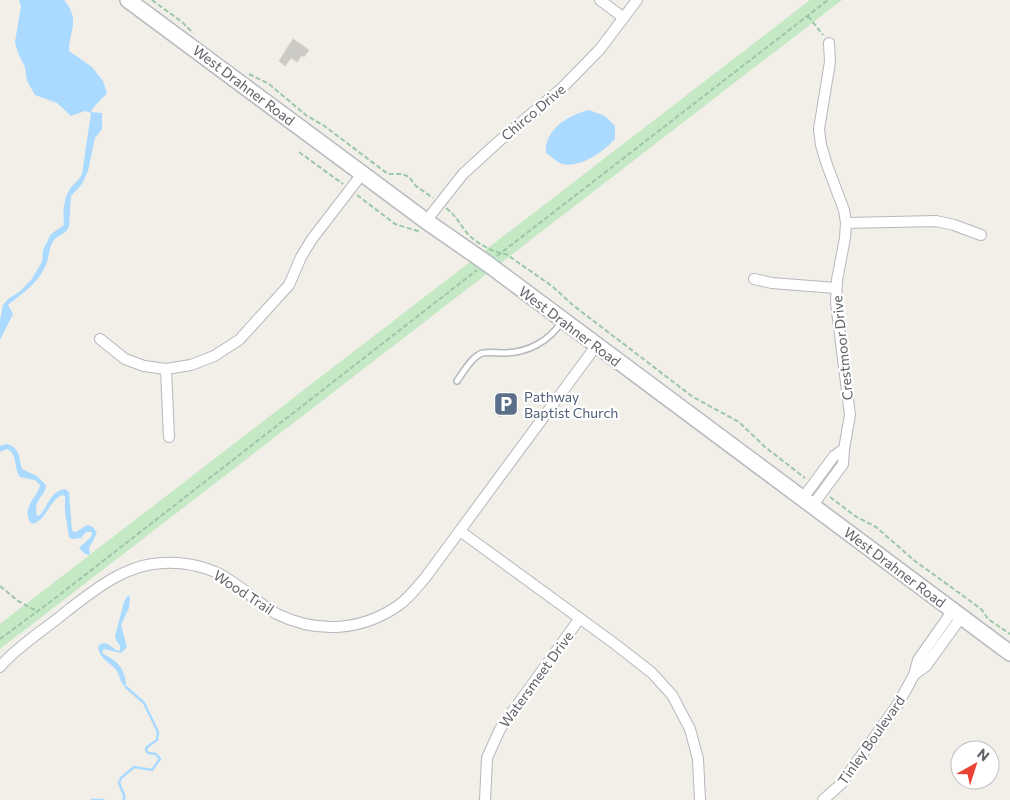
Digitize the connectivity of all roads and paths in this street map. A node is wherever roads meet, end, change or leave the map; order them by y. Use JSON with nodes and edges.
{"nodes":[{"id":1,"x":128,"y":0,"type":"edge"},
{"id":2,"x":152,"y":0,"type":"edge"},
{"id":3,"x":600,"y":0,"type":"edge"},
{"id":4,"x":637,"y":0,"type":"edge"},
{"id":5,"x":828,"y":0,"type":"edge"},
{"id":6,"x":808,"y":16,"type":"junction"},
{"id":7,"x":624,"y":18,"type":"junction"},
{"id":8,"x":197,"y":37,"type":"dead end"},
{"id":9,"x":830,"y":43,"type":"joint"},
{"id":10,"x":248,"y":74,"type":"dead end"},
{"id":11,"x":299,"y":152,"type":"dead end"},
{"id":12,"x":362,"y":174,"type":"junction"},
{"id":13,"x":350,"y":190,"type":"junction"},
{"id":14,"x":440,"y":203,"type":"junction"},
{"id":15,"x":846,"y":223,"type":"junction"},
{"id":16,"x":425,"y":227,"type":"junction"},
{"id":17,"x":981,"y":235,"type":"dead end"},
{"id":18,"x":501,"y":254,"type":"junction"},
{"id":19,"x":480,"y":264,"type":"junction"},
{"id":20,"x":754,"y":279,"type":"dead end"},
{"id":21,"x":836,"y":288,"type":"junction"},
{"id":22,"x":562,"y":320,"type":"junction"},
{"id":23,"x":100,"y":339,"type":"dead end"},
{"id":24,"x":596,"y":346,"type":"junction"},
{"id":25,"x":166,"y":369,"type":"junction"},
{"id":26,"x":457,"y":381,"type":"dead end"},
{"id":27,"x":169,"y":437,"type":"dead end"},
{"id":28,"x":844,"y":449,"type":"junction"},
{"id":29,"x":815,"y":482,"type":"junction"},
{"id":30,"x":823,"y":492,"type":"junction"},
{"id":31,"x":808,"y":502,"type":"junction"},
{"id":32,"x":460,"y":531,"type":"junction"},
{"id":33,"x":0,"y":586,"type":"edge"},
{"id":34,"x":37,"y":612,"type":"junction"},
{"id":35,"x":957,"y":613,"type":"junction"},
{"id":36,"x":580,"y":618,"type":"junction"},
{"id":37,"x":1010,"y":634,"type":"edge"},
{"id":38,"x":0,"y":639,"type":"edge"},
{"id":39,"x":1010,"y":653,"type":"edge"},
{"id":40,"x":0,"y":667,"type":"edge"},
{"id":41,"x":485,"y":800,"type":"edge"},
{"id":42,"x":700,"y":800,"type":"edge"},
{"id":43,"x":822,"y":800,"type":"edge"}],
"edges":[{"from":1,"to":12,"type":"street","name":"West Drahner Road"},
{"from":2,"to":8,"type":"path"},
{"from":3,"to":7,"type":"street"},
{"from":4,"to":7,"type":"street","name":"Chirco Drive"},
{"from":5,"to":6,"type":"path"},
{"from":6,"to":9,"type":"path"},
{"from":6,"to":18,"type":"path"},
{"from":7,"to":14,"type":"street","name":"Chirco Drive"},
{"from":9,"to":15,"type":"street","name":"Crestmoor Drive"},
{"from":10,"to":14,"type":"path"},
{"from":11,"to":13,"type":"path"},
{"from":12,"to":13,"type":"street"},
{"from":12,"to":16,"type":"street","name":"West Drahner Road"},
{"from":13,"to":16,"type":"path"},
{"from":13,"to":25,"type":"street"},
{"from":14,"to":16,"type":"street","name":"Chirco Drive"},
{"from":14,"to":18,"type":"path"},
{"from":15,"to":17,"type":"street"},
{"from":15,"to":21,"type":"street","name":"Crestmoor Drive"},
{"from":16,"to":19,"type":"street","name":"West Drahner Road"},
{"from":18,"to":19,"type":"path"},
{"from":18,"to":29,"type":"path"},
{"from":19,"to":22,"type":"street","name":"West Drahner Road"},
{"from":19,"to":34,"type":"path"},
{"from":20,"to":21,"type":"street"},
{"from":21,"to":28,"type":"street","name":"Crestmoor Drive"},
{"from":22,"to":24,"type":"street","name":"West Drahner Road"},
{"from":22,"to":26,"type":"lane"},
{"from":23,"to":25,"type":"street"},
{"from":24,"to":31,"type":"street","name":"West Drahner Road"},
{"from":24,"to":32,"type":"street","name":"Wood Trail"},
{"from":25,"to":27,"type":"street"},
{"from":28,"to":29,"type":"street"},
{"from":28,"to":30,"type":"street","name":"Crestmoor Drive"},
{"from":29,"to":31,"type":"street"},
{"from":30,"to":31,"type":"street","name":"Crestmoor Drive"},
{"from":30,"to":37,"type":"path"},
{"from":31,"to":35,"type":"street","name":"West Drahner Road"},
{"from":32,"to":36,"type":"street","name":"Watersmeet Drive"},
{"from":32,"to":40,"type":"street","name":"Wood Trail"},
{"from":33,"to":34,"type":"path"},
{"from":34,"to":38,"type":"path"},
{"from":35,"to":39,"type":"street","name":"West Drahner Road"},
{"from":35,"to":43,"type":"street","name":"Tinley Boulevard"},
{"from":36,"to":41,"type":"street","name":"Watersmeet Drive"},
{"from":36,"to":42,"type":"street","name":"Watersmeet Drive"}]}
